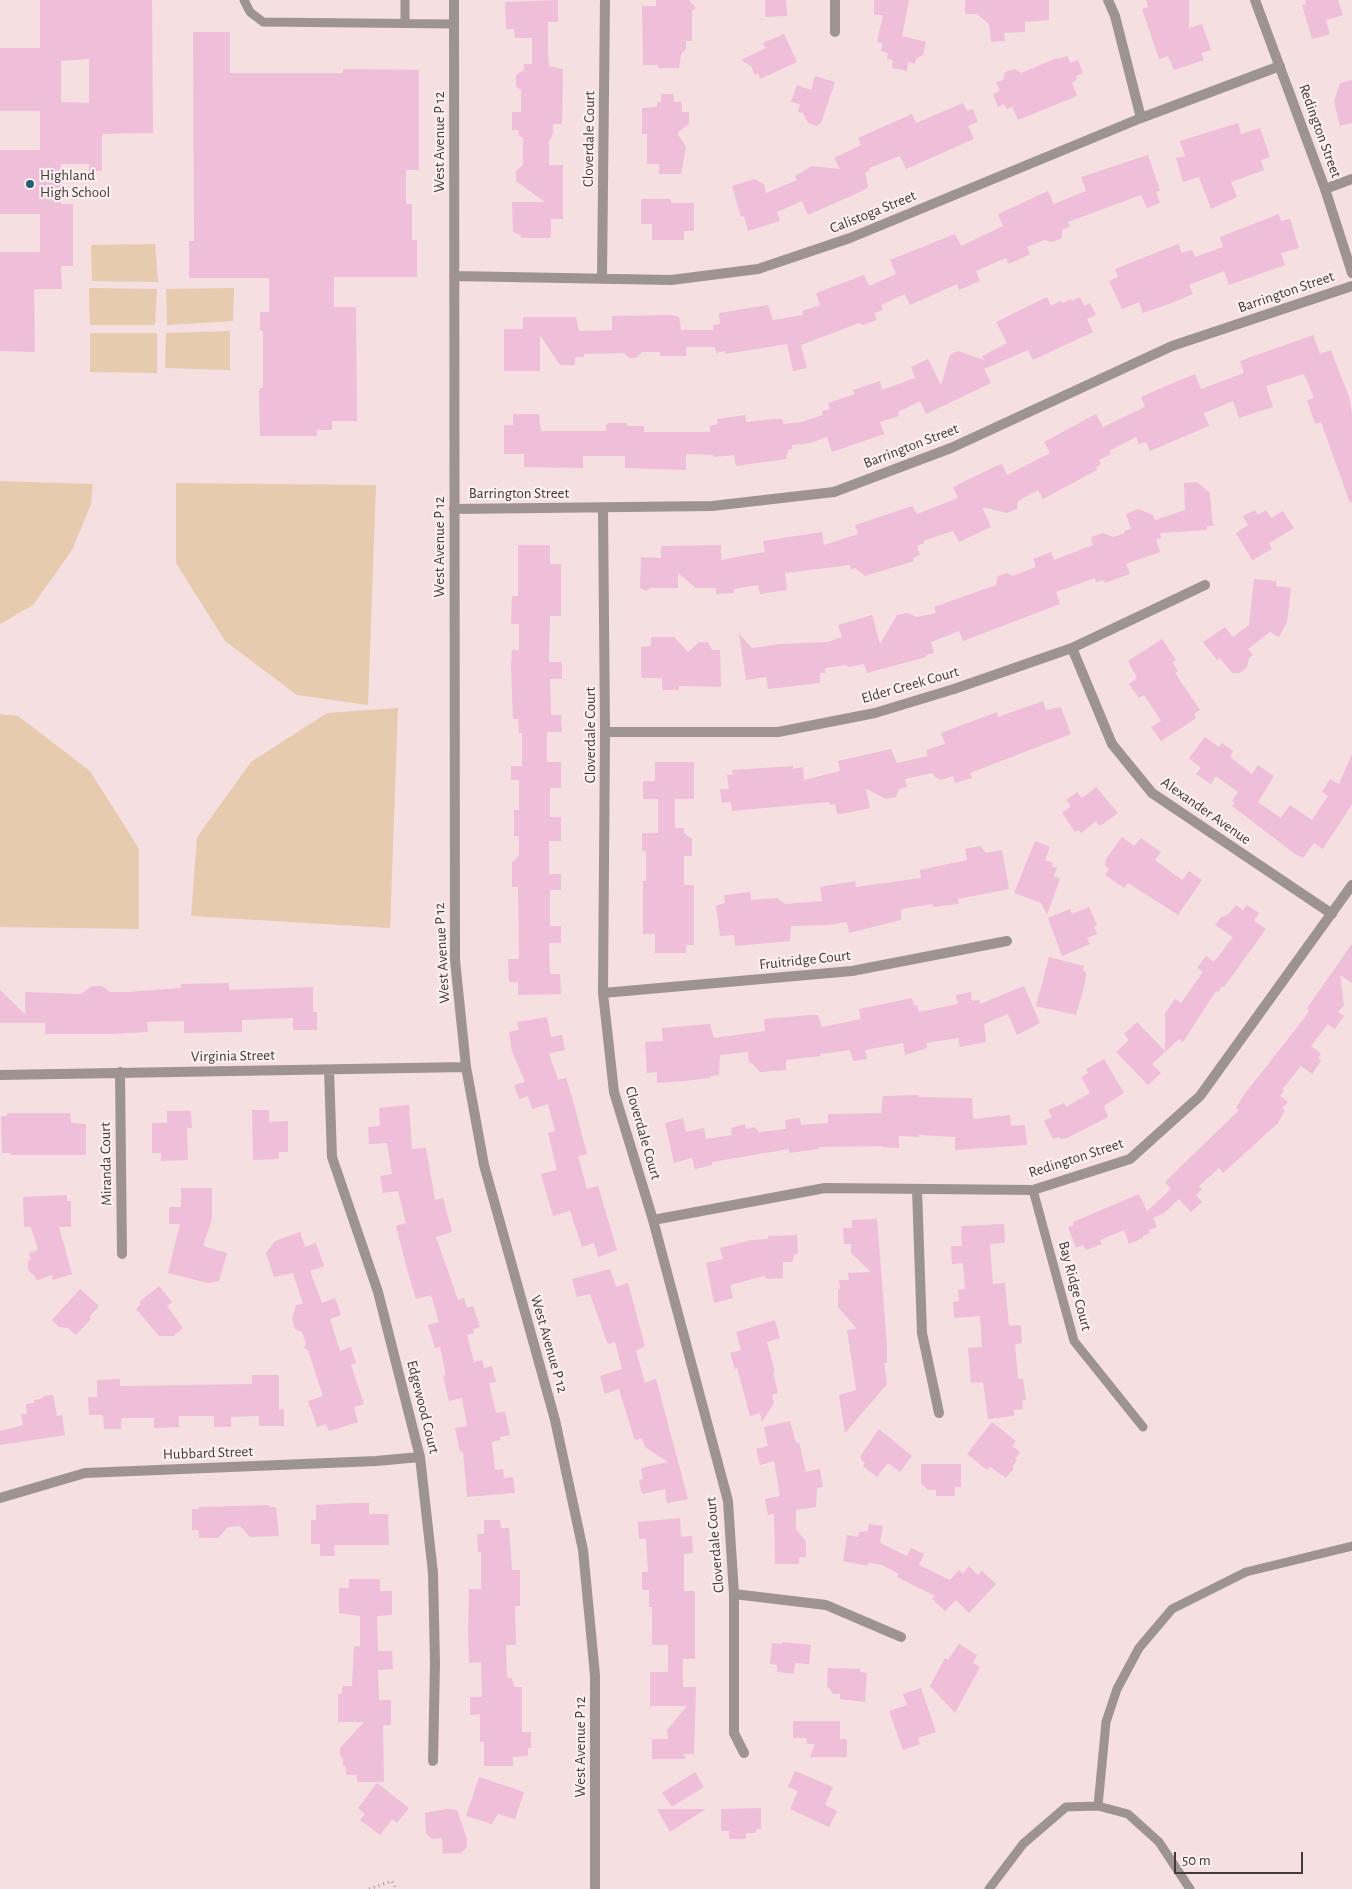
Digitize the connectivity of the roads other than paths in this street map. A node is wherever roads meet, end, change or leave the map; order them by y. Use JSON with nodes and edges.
{"nodes":[{"id":1,"x":244,"y":0,"type":"edge"},
{"id":2,"x":405,"y":0,"type":"edge"},
{"id":3,"x":454,"y":0,"type":"edge"},
{"id":4,"x":605,"y":0,"type":"edge"},
{"id":5,"x":835,"y":0,"type":"edge"},
{"id":6,"x":1108,"y":0,"type":"edge"},
{"id":7,"x":1255,"y":0,"type":"edge"},
{"id":8,"x":405,"y":23,"type":"junction"},
{"id":9,"x":454,"y":24,"type":"junction"},
{"id":10,"x":835,"y":32,"type":"dead end"},
{"id":11,"x":1280,"y":66,"type":"junction"},
{"id":12,"x":1142,"y":118,"type":"junction"},
{"id":13,"x":1352,"y":179,"type":"edge"},
{"id":14,"x":1325,"y":189,"type":"junction"},
{"id":15,"x":1352,"y":273,"type":"edge"},
{"id":16,"x":454,"y":276,"type":"junction"},
{"id":17,"x":602,"y":278,"type":"junction"},
{"id":18,"x":1352,"y":286,"type":"edge"},
{"id":19,"x":603,"y":508,"type":"junction"},
{"id":20,"x":454,"y":509,"type":"junction"},
{"id":21,"x":1205,"y":585,"type":"dead end"},
{"id":22,"x":1072,"y":648,"type":"junction"},
{"id":23,"x":605,"y":732,"type":"junction"},
{"id":24,"x":1352,"y":885,"type":"edge"},
{"id":25,"x":1332,"y":914,"type":"junction"},
{"id":26,"x":1007,"y":941,"type":"dead end"},
{"id":27,"x":603,"y":993,"type":"junction"},
{"id":28,"x":466,"y":1068,"type":"junction"},
{"id":29,"x":329,"y":1070,"type":"junction"},
{"id":30,"x":120,"y":1072,"type":"junction"},
{"id":31,"x":0,"y":1075,"type":"edge"},
{"id":32,"x":917,"y":1189,"type":"junction"},
{"id":33,"x":1033,"y":1190,"type":"junction"},
{"id":34,"x":652,"y":1220,"type":"junction"},
{"id":35,"x":122,"y":1254,"type":"dead end"},
{"id":36,"x":938,"y":1413,"type":"dead end"},
{"id":37,"x":1143,"y":1428,"type":"dead end"},
{"id":38,"x":420,"y":1457,"type":"junction"},
{"id":39,"x":0,"y":1498,"type":"edge"},
{"id":40,"x":1352,"y":1546,"type":"edge"},
{"id":41,"x":734,"y":1594,"type":"junction"},
{"id":42,"x":901,"y":1637,"type":"dead end"},
{"id":43,"x":744,"y":1753,"type":"dead end"},
{"id":44,"x":433,"y":1760,"type":"dead end"},
{"id":45,"x":1098,"y":1806,"type":"junction"},
{"id":46,"x":595,"y":1889,"type":"edge"},
{"id":47,"x":989,"y":1889,"type":"edge"},
{"id":48,"x":1190,"y":1889,"type":"edge"}],
"edges":[{"from":1,"to":8,"type":"lane"},
{"from":2,"to":8,"type":"lane"},
{"from":3,"to":9,"type":"street","name":"West Avenue P 12"},
{"from":4,"to":17,"type":"street","name":"Cloverdale Court"},
{"from":5,"to":10,"type":"street"},
{"from":6,"to":12,"type":"street"},
{"from":7,"to":11,"type":"street","name":"Redington Street"},
{"from":8,"to":9,"type":"lane"},
{"from":9,"to":16,"type":"street","name":"West Avenue P 12"},
{"from":11,"to":12,"type":"street","name":"Calistoga Street"},
{"from":11,"to":14,"type":"street","name":"Redington Street"},
{"from":12,"to":17,"type":"street","name":"Calistoga Street"},
{"from":13,"to":14,"type":"street"},
{"from":14,"to":15,"type":"street","name":"Redington Street"},
{"from":16,"to":17,"type":"street","name":"Calistoga Street"},
{"from":16,"to":20,"type":"street","name":"West Avenue P 12"},
{"from":18,"to":19,"type":"street","name":"Barrington Street"},
{"from":19,"to":20,"type":"street","name":"Barrington Street"},
{"from":19,"to":23,"type":"street","name":"Cloverdale Court"},
{"from":20,"to":28,"type":"street","name":"West Avenue P 12"},
{"from":21,"to":22,"type":"street","name":"Elder Creek Court"},
{"from":22,"to":23,"type":"street","name":"Elder Creek Court"},
{"from":22,"to":25,"type":"street","name":"Alexander Avenue"},
{"from":23,"to":27,"type":"street","name":"Cloverdale Court"},
{"from":24,"to":25,"type":"street","name":"Redington Street"},
{"from":25,"to":33,"type":"street","name":"Redington Street"},
{"from":26,"to":27,"type":"street","name":"Fruitridge Court"},
{"from":27,"to":34,"type":"street","name":"Cloverdale Court"},
{"from":28,"to":29,"type":"street","name":"Virginia Street"},
{"from":28,"to":46,"type":"street","name":"West Avenue P 12"},
{"from":29,"to":30,"type":"street","name":"Virginia Street"},
{"from":29,"to":38,"type":"street","name":"Edgewood Court"},
{"from":30,"to":31,"type":"street","name":"Virginia Street"},
{"from":30,"to":35,"type":"street","name":"Miranda Court"},
{"from":32,"to":33,"type":"street","name":"Redington Street"},
{"from":32,"to":34,"type":"street","name":"Redington Street"},
{"from":32,"to":36,"type":"street"},
{"from":33,"to":37,"type":"lane","name":"Bay Ridge Court"},
{"from":34,"to":41,"type":"street","name":"Cloverdale Court"},
{"from":38,"to":39,"type":"street","name":"Hubbard Street"},
{"from":38,"to":44,"type":"street","name":"Edgewood Court"},
{"from":40,"to":45,"type":"lane"},
{"from":41,"to":42,"type":"street"},
{"from":41,"to":43,"type":"street","name":"Cloverdale Court"},
{"from":45,"to":47,"type":"lane"},
{"from":45,"to":48,"type":"lane"}]}
